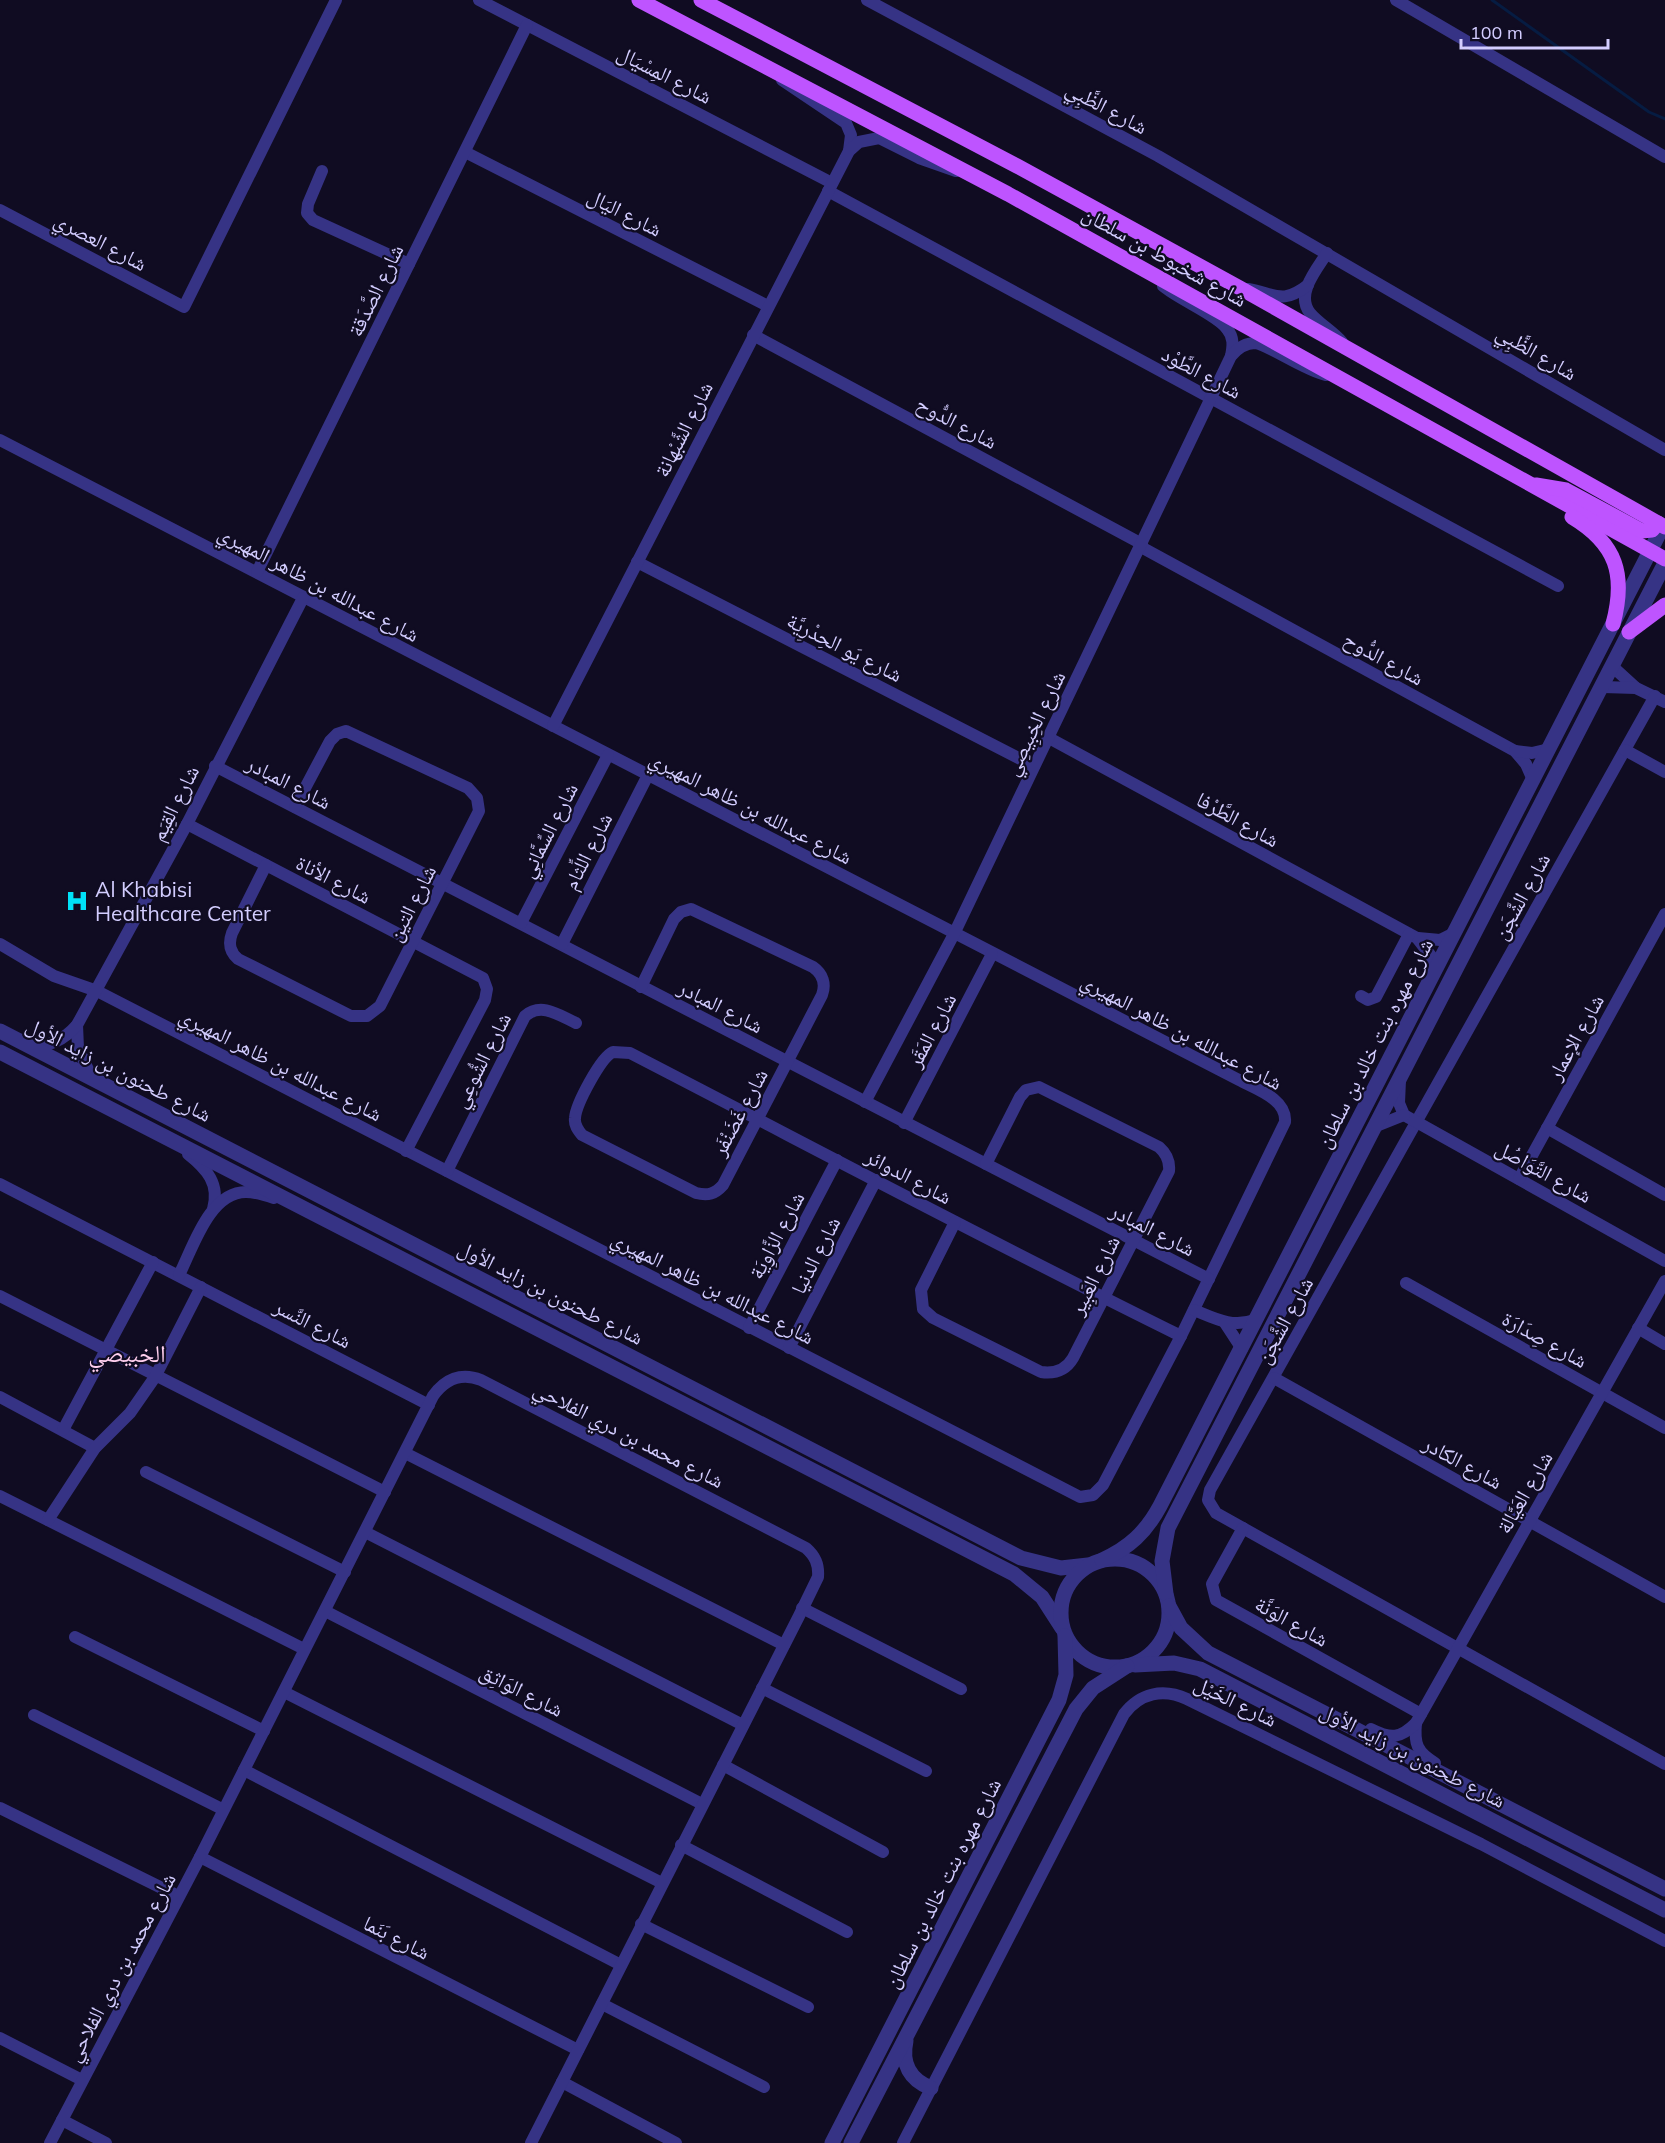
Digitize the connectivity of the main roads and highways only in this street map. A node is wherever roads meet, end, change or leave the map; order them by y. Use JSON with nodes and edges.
{"nodes":[{"id":1,"x":639,"y":0,"type":"edge"},
{"id":2,"x":701,"y":0,"type":"edge"},
{"id":3,"x":1451,"y":439,"type":"junction"},
{"id":4,"x":1533,"y":486,"type":"junction"},
{"id":5,"x":1662,"y":525,"type":"edge"},
{"id":6,"x":1658,"y":548,"type":"edge"},
{"id":7,"x":1665,"y":561,"type":"edge"},
{"id":8,"x":1665,"y":605,"type":"edge"},
{"id":9,"x":1613,"y":624,"type":"road end"},
{"id":10,"x":1629,"y":632,"type":"road end"}],
"edges":[{"from":1,"to":3,"type":"main road","name":"شارع شخبوط بن سلطان"},
{"from":2,"to":5,"type":"main road","name":"شارع شخبوط بن سلطان"},
{"from":3,"to":4,"type":"main road","name":"شارع شخبوط بن سلطان"},
{"from":3,"to":9,"type":"main road"},
{"from":4,"to":5,"type":"main road"},
{"from":4,"to":6,"type":"main road","name":"شارع شخبوط بن سلطان"},
{"from":6,"to":7,"type":"main road","name":"شارع شخبوط بن سلطان"},
{"from":8,"to":10,"type":"main road"}]}
